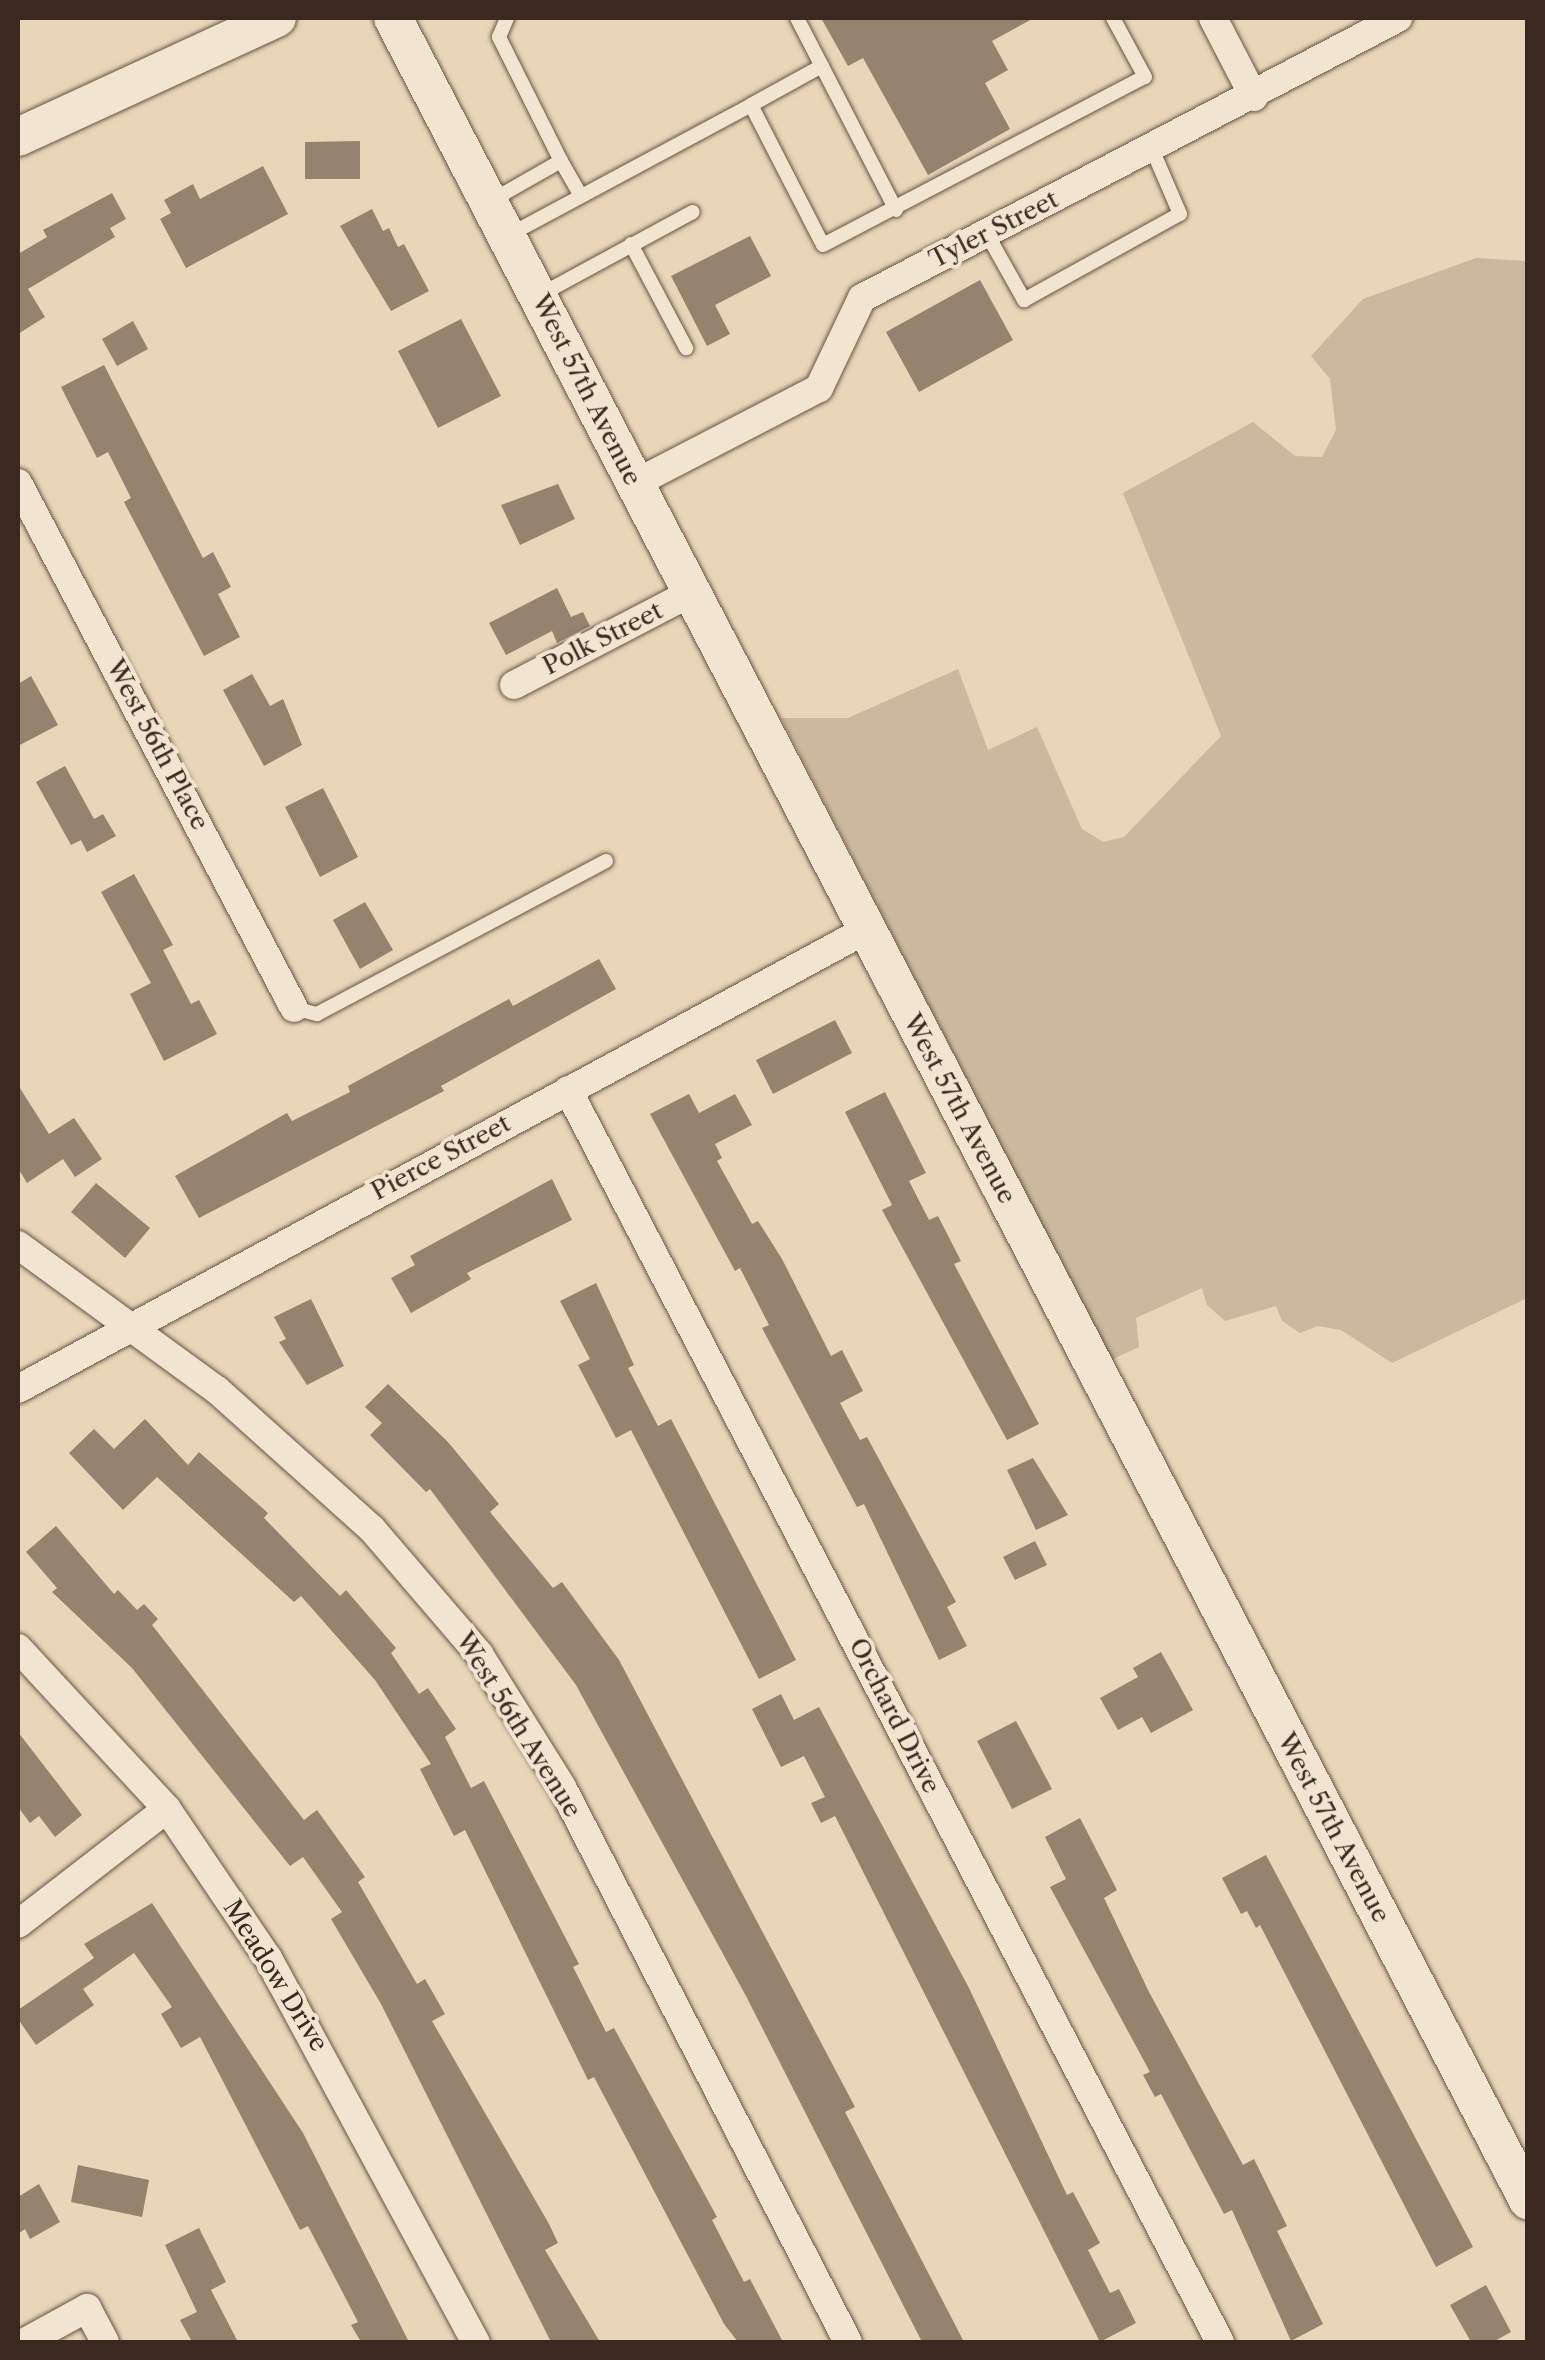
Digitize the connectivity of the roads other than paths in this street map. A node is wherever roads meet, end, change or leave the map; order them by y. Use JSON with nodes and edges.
{"nodes":[{"id":1,"x":392,"y":18,"type":"edge"},
{"id":2,"x":507,"y":18,"type":"edge"},
{"id":3,"x":796,"y":18,"type":"edge"},
{"id":4,"x":1113,"y":18,"type":"edge"},
{"id":5,"x":1213,"y":18,"type":"edge"},
{"id":6,"x":1398,"y":18,"type":"edge"},
{"id":7,"x":255,"y":22,"type":"edge"},
{"id":8,"x":822,"y":66,"type":"junction"},
{"id":9,"x":1254,"y":97,"type":"junction"},
{"id":10,"x":751,"y":105,"type":"junction"},
{"id":11,"x":18,"y":136,"type":"edge"},
{"id":12,"x":1152,"y":149,"type":"junction"},
{"id":13,"x":561,"y":161,"type":"junction"},
{"id":14,"x":581,"y":196,"type":"junction"},
{"id":15,"x":488,"y":202,"type":"junction"},
{"id":16,"x":896,"y":210,"type":"junction"},
{"id":17,"x":694,"y":212,"type":"dead end"},
{"id":18,"x":987,"y":234,"type":"junction"},
{"id":19,"x":506,"y":236,"type":"junction"},
{"id":20,"x":631,"y":244,"type":"junction"},
{"id":21,"x":537,"y":296,"type":"junction"},
{"id":22,"x":686,"y":348,"type":"dead end"},
{"id":23,"x":18,"y":483,"type":"edge"},
{"id":24,"x":634,"y":484,"type":"junction"},
{"id":25,"x":691,"y":593,"type":"junction"},
{"id":26,"x":514,"y":684,"type":"dead end"},
{"id":27,"x":606,"y":861,"type":"dead end"},
{"id":28,"x":866,"y":930,"type":"junction"},
{"id":29,"x":294,"y":1008,"type":"joint"},
{"id":30,"x":568,"y":1090,"type":"junction"},
{"id":31,"x":18,"y":1245,"type":"edge"},
{"id":32,"x":126,"y":1326,"type":"junction"},
{"id":33,"x":18,"y":1389,"type":"edge"},
{"id":34,"x":18,"y":1648,"type":"edge"},
{"id":35,"x":168,"y":1809,"type":"junction"},
{"id":36,"x":18,"y":1924,"type":"edge"},
{"id":37,"x":1528,"y":2200,"type":"edge"},
{"id":38,"x":25,"y":2342,"type":"edge"},
{"id":39,"x":105,"y":2342,"type":"edge"},
{"id":40,"x":476,"y":2342,"type":"edge"},
{"id":41,"x":848,"y":2342,"type":"edge"},
{"id":42,"x":1220,"y":2342,"type":"edge"}],
"edges":[{"from":1,"to":15,"type":"street","name":"West 57th Avenue"},
{"from":2,"to":13,"type":"lane"},
{"from":3,"to":8,"type":"lane"},
{"from":4,"to":16,"type":"lane"},
{"from":5,"to":9,"type":"street"},
{"from":6,"to":9,"type":"street","name":"Tyler Street"},
{"from":7,"to":11,"type":"street"},
{"from":8,"to":10,"type":"lane"},
{"from":8,"to":16,"type":"lane"},
{"from":9,"to":12,"type":"street","name":"Tyler Street"},
{"from":10,"to":14,"type":"lane"},
{"from":10,"to":16,"type":"lane"},
{"from":12,"to":18,"type":"street","name":"Tyler Street"},
{"from":12,"to":18,"type":"lane"},
{"from":13,"to":14,"type":"lane"},
{"from":13,"to":15,"type":"lane"},
{"from":14,"to":19,"type":"lane"},
{"from":15,"to":19,"type":"street","name":"West 57th Avenue"},
{"from":17,"to":20,"type":"lane"},
{"from":18,"to":24,"type":"street","name":"Tyler Street"},
{"from":19,"to":21,"type":"street","name":"West 57th Avenue"},
{"from":20,"to":21,"type":"lane"},
{"from":20,"to":22,"type":"lane"},
{"from":21,"to":24,"type":"street","name":"West 57th Avenue"},
{"from":23,"to":29,"type":"street","name":"West 56th Place"},
{"from":24,"to":25,"type":"street","name":"West 57th Avenue"},
{"from":25,"to":26,"type":"street","name":"Polk Street"},
{"from":25,"to":28,"type":"street","name":"West 57th Avenue"},
{"from":27,"to":29,"type":"lane"},
{"from":28,"to":30,"type":"street","name":"Pierce Street"},
{"from":28,"to":37,"type":"street","name":"West 57th Avenue"},
{"from":30,"to":32,"type":"street","name":"Pierce Street"},
{"from":30,"to":42,"type":"street","name":"Orchard Drive"},
{"from":31,"to":32,"type":"street","name":"West 56th Avenue"},
{"from":32,"to":33,"type":"street","name":"Pierce Street"},
{"from":32,"to":41,"type":"street","name":"West 56th Avenue"},
{"from":34,"to":35,"type":"street","name":"Meadow Drive"},
{"from":35,"to":36,"type":"street"},
{"from":35,"to":40,"type":"street","name":"Meadow Drive"},
{"from":38,"to":39,"type":"street"}]}
